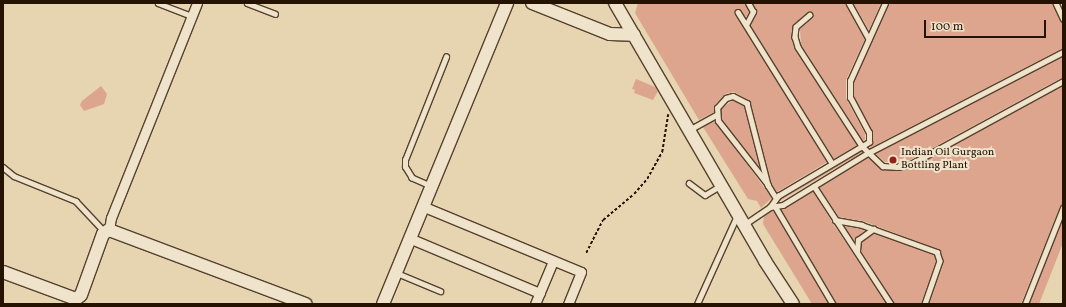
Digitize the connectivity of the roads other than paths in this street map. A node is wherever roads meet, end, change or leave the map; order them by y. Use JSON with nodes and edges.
{"nodes":[{"id":1,"x":158,"y":3,"type":"edge"},
{"id":2,"x":197,"y":3,"type":"edge"},
{"id":3,"x":247,"y":3,"type":"edge"},
{"id":4,"x":507,"y":3,"type":"edge"},
{"id":5,"x":532,"y":3,"type":"edge"},
{"id":6,"x":615,"y":3,"type":"edge"},
{"id":7,"x":748,"y":3,"type":"edge"},
{"id":8,"x":849,"y":3,"type":"edge"},
{"id":9,"x":885,"y":3,"type":"edge"},
{"id":10,"x":1056,"y":3,"type":"edge"},
{"id":11,"x":738,"y":12,"type":"dead end"},
{"id":12,"x":275,"y":14,"type":"dead end"},
{"id":13,"x":810,"y":15,"type":"dead end"},
{"id":14,"x":192,"y":16,"type":"junction"},
{"id":15,"x":1063,"y":18,"type":"edge"},
{"id":16,"x":746,"y":25,"type":"junction"},
{"id":17,"x":634,"y":35,"type":"junction"},
{"id":18,"x":869,"y":39,"type":"junction"},
{"id":19,"x":1063,"y":52,"type":"edge"},
{"id":20,"x":446,"y":57,"type":"dead end"},
{"id":21,"x":1063,"y":81,"type":"edge"},
{"id":22,"x":716,"y":115,"type":"junction"},
{"id":23,"x":690,"y":130,"type":"junction"},
{"id":24,"x":862,"y":146,"type":"junction"},
{"id":25,"x":868,"y":153,"type":"junction"},
{"id":26,"x":832,"y":163,"type":"junction"},
{"id":27,"x":3,"y":167,"type":"edge"},
{"id":28,"x":689,"y":183,"type":"dead end"},
{"id":29,"x":721,"y":185,"type":"junction"},
{"id":30,"x":768,"y":185,"type":"junction"},
{"id":31,"x":430,"y":186,"type":"junction"},
{"id":32,"x":814,"y":186,"type":"junction"},
{"id":33,"x":776,"y":198,"type":"junction"},
{"id":34,"x":422,"y":206,"type":"junction"},
{"id":35,"x":773,"y":206,"type":"junction"},
{"id":36,"x":1063,"y":208,"type":"edge"},
{"id":37,"x":740,"y":220,"type":"junction"},
{"id":38,"x":835,"y":220,"type":"junction"},
{"id":39,"x":873,"y":229,"type":"junction"},
{"id":40,"x":107,"y":231,"type":"junction"},
{"id":41,"x":409,"y":238,"type":"junction"},
{"id":42,"x":857,"y":253,"type":"junction"},
{"id":43,"x":553,"y":261,"type":"junction"},
{"id":44,"x":3,"y":272,"type":"edge"},
{"id":45,"x":396,"y":272,"type":"junction"},
{"id":46,"x":440,"y":291,"type":"dead end"},
{"id":47,"x":540,"y":293,"type":"junction"},
{"id":48,"x":306,"y":304,"type":"edge"},
{"id":49,"x":383,"y":304,"type":"edge"},
{"id":50,"x":535,"y":304,"type":"edge"},
{"id":51,"x":568,"y":304,"type":"edge"},
{"id":52,"x":697,"y":304,"type":"edge"},
{"id":53,"x":793,"y":304,"type":"edge"},
{"id":54,"x":833,"y":304,"type":"edge"},
{"id":55,"x":891,"y":304,"type":"edge"},
{"id":56,"x":925,"y":304,"type":"edge"},
{"id":57,"x":1025,"y":304,"type":"edge"}],
"edges":[{"from":1,"to":14,"type":"lane"},
{"from":2,"to":14,"type":"street"},
{"from":3,"to":12,"type":"lane"},
{"from":4,"to":31,"type":"street"},
{"from":5,"to":17,"type":"street"},
{"from":6,"to":17,"type":"street"},
{"from":7,"to":16,"type":"lane"},
{"from":8,"to":18,"type":"lane"},
{"from":9,"to":18,"type":"lane"},
{"from":10,"to":15,"type":"lane"},
{"from":11,"to":16,"type":"lane"},
{"from":13,"to":24,"type":"lane"},
{"from":14,"to":40,"type":"street"},
{"from":16,"to":26,"type":"lane"},
{"from":17,"to":23,"type":"street"},
{"from":18,"to":24,"type":"lane"},
{"from":19,"to":25,"type":"lane"},
{"from":20,"to":31,"type":"lane"},
{"from":21,"to":25,"type":"lane"},
{"from":22,"to":23,"type":"lane"},
{"from":22,"to":30,"type":"lane"},
{"from":22,"to":30,"type":"lane"},
{"from":23,"to":29,"type":"street"},
{"from":24,"to":25,"type":"lane"},
{"from":24,"to":26,"type":"lane"},
{"from":25,"to":32,"type":"lane"},
{"from":26,"to":33,"type":"lane"},
{"from":27,"to":40,"type":"lane"},
{"from":28,"to":29,"type":"lane"},
{"from":29,"to":37,"type":"street"},
{"from":30,"to":33,"type":"lane"},
{"from":31,"to":34,"type":"street"},
{"from":32,"to":35,"type":"lane"},
{"from":32,"to":38,"type":"lane"},
{"from":33,"to":35,"type":"lane"},
{"from":34,"to":41,"type":"street"},
{"from":34,"to":43,"type":"street"},
{"from":35,"to":37,"type":"lane"},
{"from":35,"to":54,"type":"lane"},
{"from":36,"to":57,"type":"lane"},
{"from":37,"to":52,"type":"lane"},
{"from":37,"to":53,"type":"street"},
{"from":38,"to":39,"type":"lane"},
{"from":38,"to":42,"type":"lane"},
{"from":39,"to":42,"type":"lane"},
{"from":39,"to":56,"type":"lane"},
{"from":40,"to":44,"type":"street"},
{"from":40,"to":48,"type":"street"},
{"from":41,"to":45,"type":"street"},
{"from":41,"to":47,"type":"street"},
{"from":42,"to":55,"type":"lane"},
{"from":43,"to":47,"type":"street"},
{"from":43,"to":51,"type":"street"},
{"from":45,"to":46,"type":"lane"},
{"from":45,"to":49,"type":"street"},
{"from":47,"to":50,"type":"street"}]}
